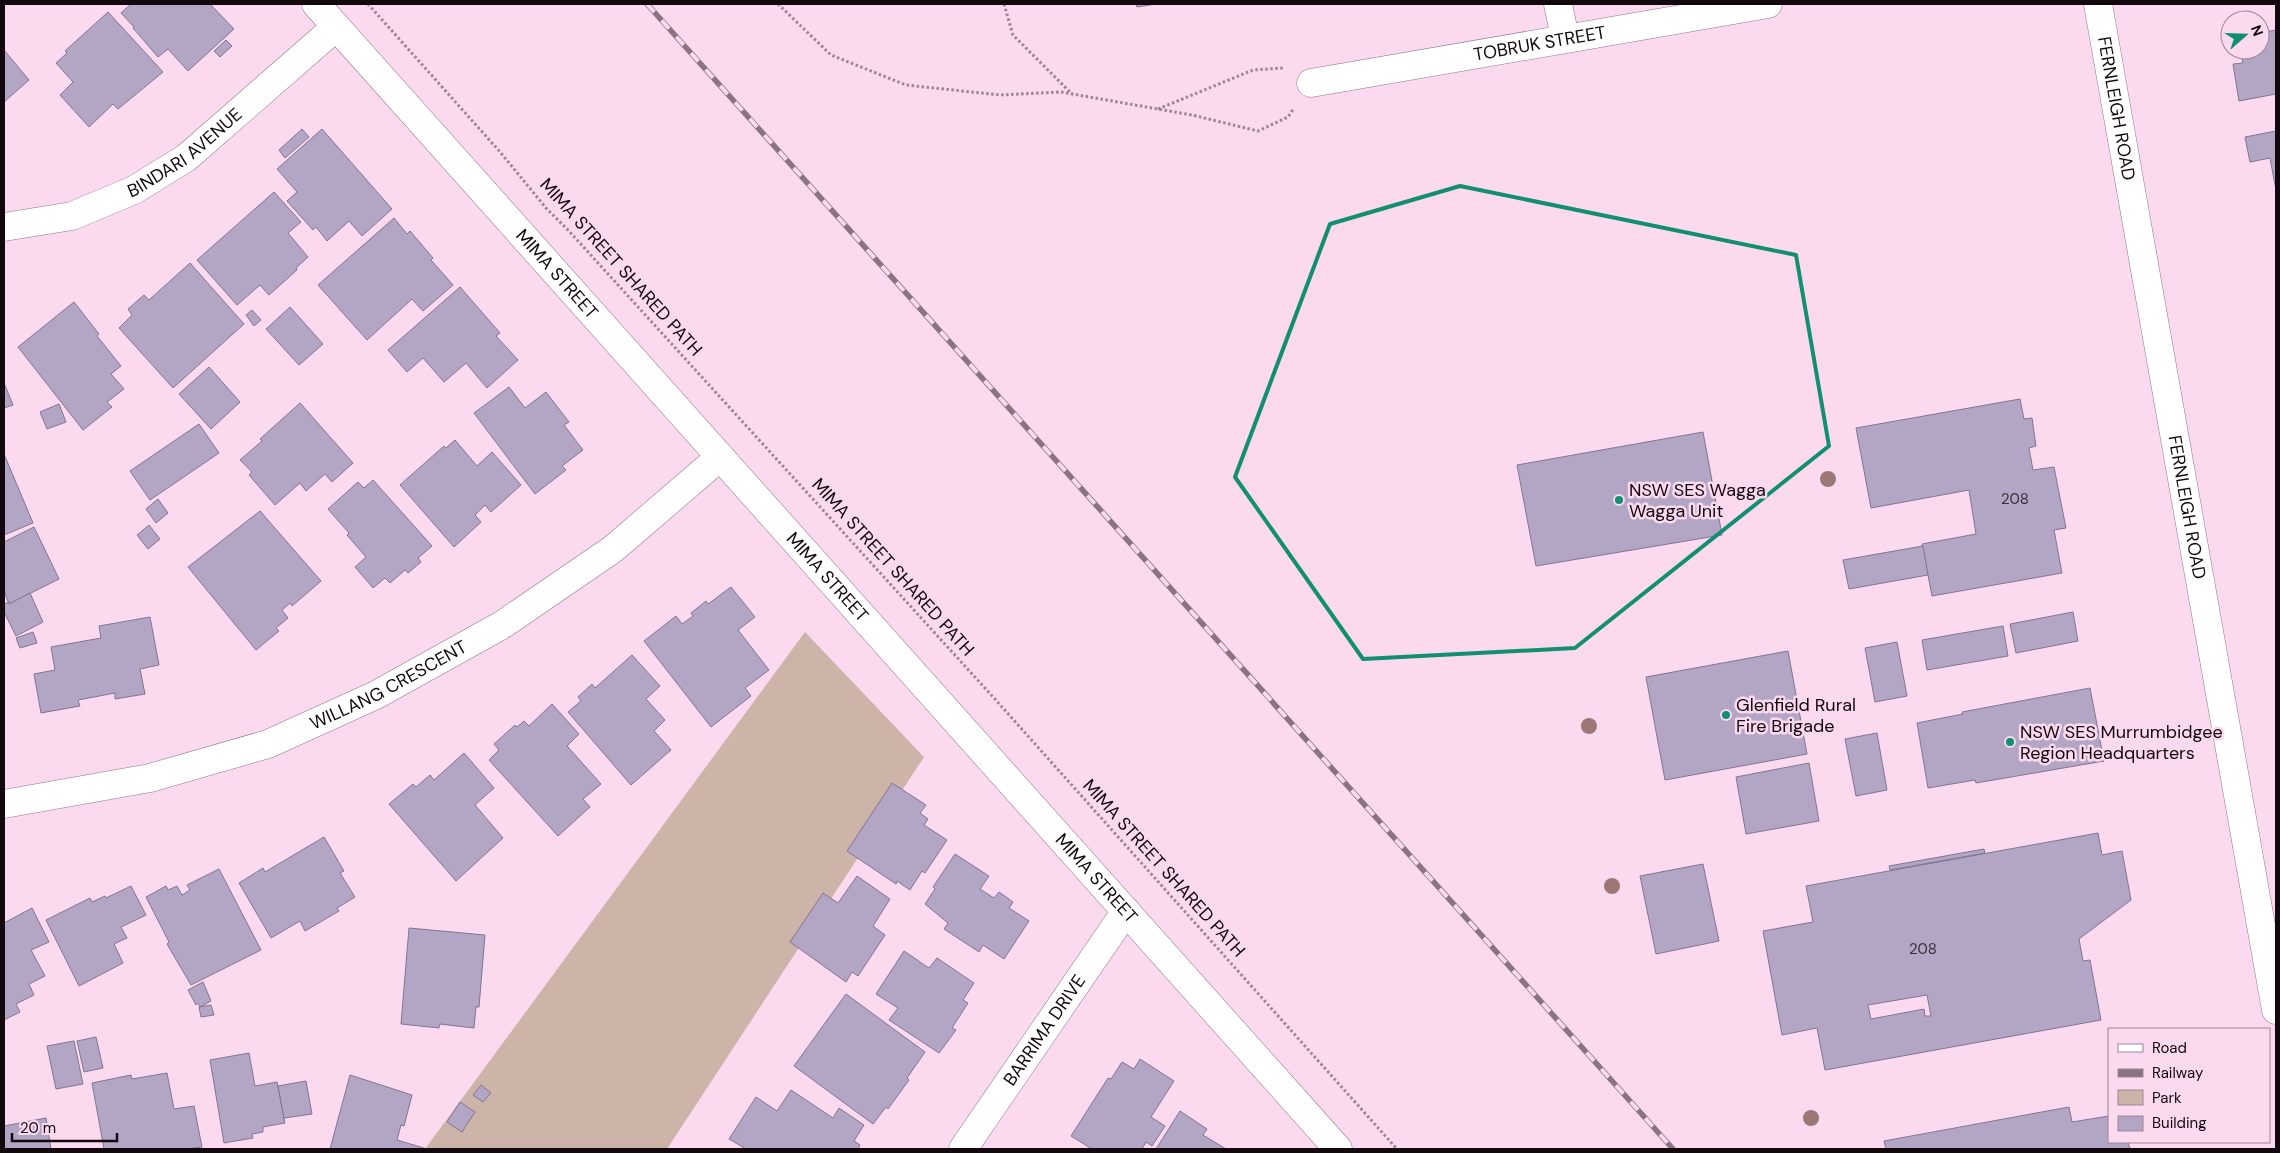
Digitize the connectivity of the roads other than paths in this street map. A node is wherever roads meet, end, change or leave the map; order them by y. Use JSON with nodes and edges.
{"nodes":[{"id":1,"x":316,"y":4,"type":"edge"},
{"id":2,"x":1558,"y":4,"type":"edge"},
{"id":3,"x":1768,"y":4,"type":"edge"},
{"id":4,"x":2098,"y":4,"type":"edge"},
{"id":5,"x":336,"y":27,"type":"junction"},
{"id":6,"x":1564,"y":38,"type":"junction"},
{"id":7,"x":1311,"y":82,"type":"road end"},
{"id":8,"x":4,"y":227,"type":"edge"},
{"id":9,"x":720,"y":457,"type":"junction"},
{"id":10,"x":4,"y":804,"type":"edge"},
{"id":11,"x":1126,"y":911,"type":"junction"},
{"id":12,"x":2276,"y":1010,"type":"edge"},
{"id":13,"x":963,"y":1149,"type":"edge"},
{"id":14,"x":1338,"y":1149,"type":"edge"}],
"edges":[{"from":1,"to":5,"type":"street","name":"MIMA STREET"},
{"from":2,"to":6,"type":"street"},
{"from":3,"to":6,"type":"street","name":"TOBRUK STREET"},
{"from":4,"to":12,"type":"street","name":"FERNLEIGH ROAD"},
{"from":5,"to":8,"type":"street","name":"BINDARI AVENUE"},
{"from":5,"to":9,"type":"street","name":"MIMA STREET"},
{"from":6,"to":7,"type":"street","name":"TOBRUK STREET"},
{"from":9,"to":10,"type":"street","name":"WILLANG CRESCENT"},
{"from":9,"to":11,"type":"street","name":"MIMA STREET"},
{"from":11,"to":13,"type":"street","name":"BARRIMA DRIVE"},
{"from":11,"to":14,"type":"street","name":"MIMA STREET"}]}
